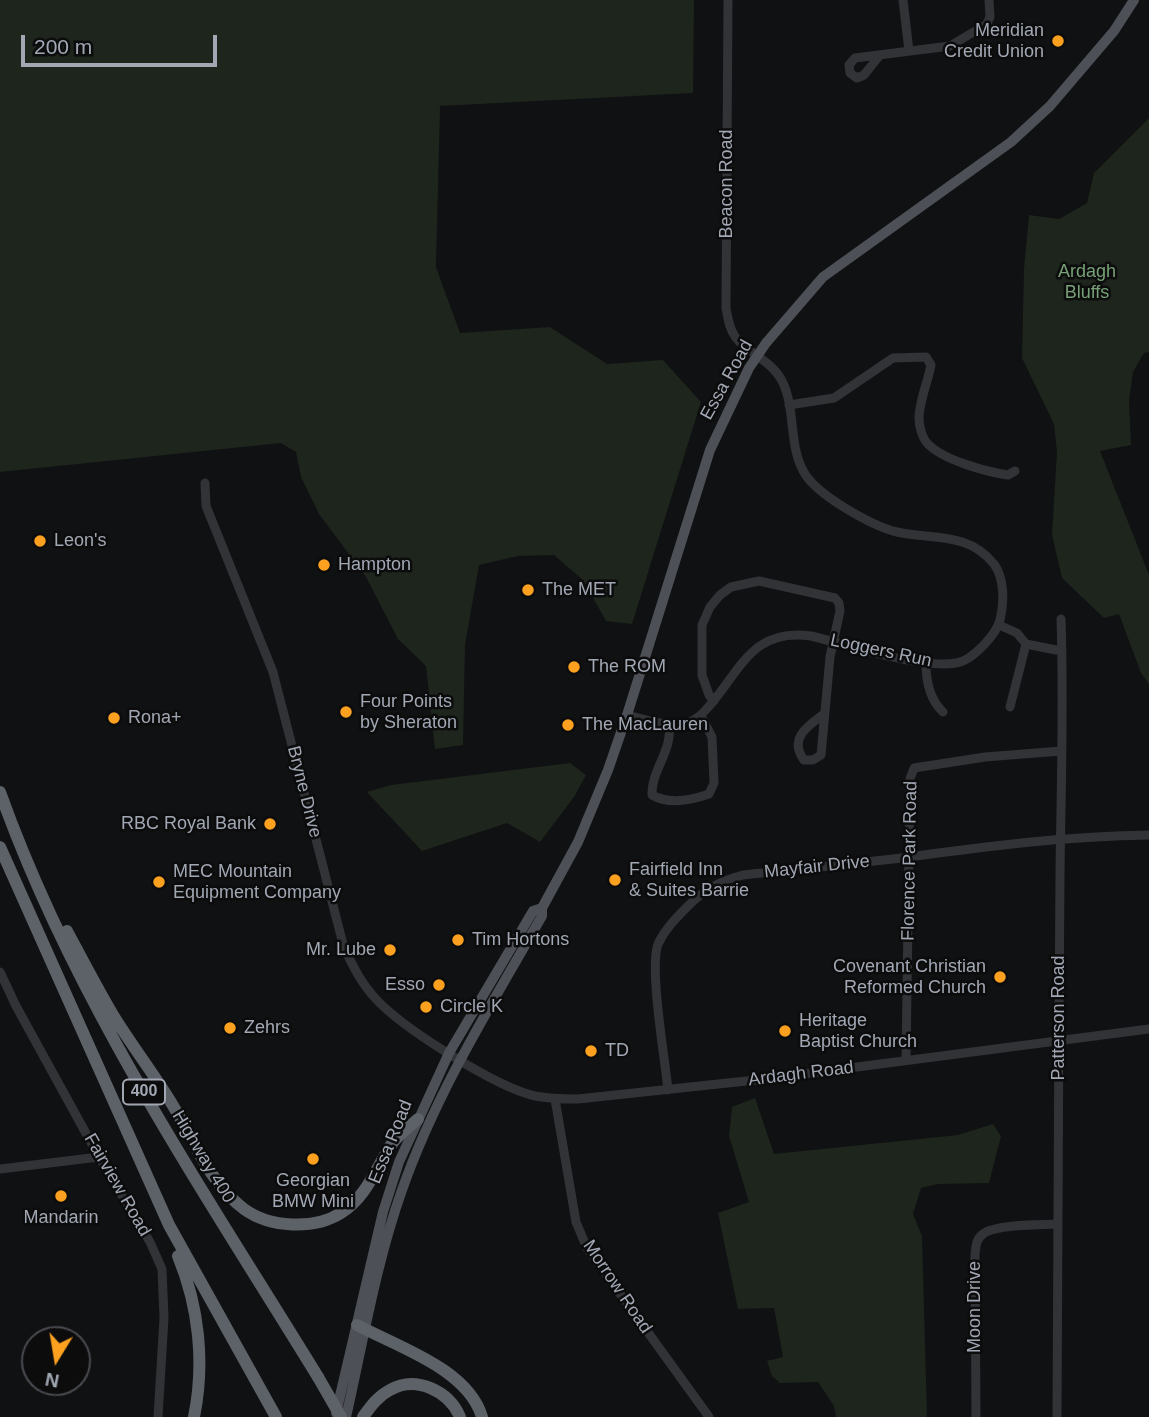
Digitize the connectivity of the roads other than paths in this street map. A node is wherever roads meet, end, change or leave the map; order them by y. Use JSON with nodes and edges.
{"nodes":[{"id":1,"x":727,"y":0,"type":"edge"},
{"id":2,"x":903,"y":0,"type":"edge"},
{"id":3,"x":989,"y":0,"type":"edge"},
{"id":4,"x":1134,"y":0,"type":"edge"},
{"id":5,"x":909,"y":51,"type":"junction"},
{"id":6,"x":880,"y":55,"type":"dead end"},
{"id":7,"x":757,"y":355,"type":"junction"},
{"id":8,"x":789,"y":405,"type":"junction"},
{"id":9,"x":1015,"y":471,"type":"dead end"},
{"id":10,"x":205,"y":483,"type":"dead end"},
{"id":11,"x":1061,"y":619,"type":"dead end"},
{"id":12,"x":999,"y":625,"type":"junction"},
{"id":13,"x":834,"y":641,"type":"junction"},
{"id":14,"x":1026,"y":644,"type":"junction"},
{"id":15,"x":1062,"y":649,"type":"junction"},
{"id":16,"x":926,"y":663,"type":"junction"},
{"id":17,"x":714,"y":701,"type":"junction"},
{"id":18,"x":1010,"y":707,"type":"dead end"},
{"id":19,"x":943,"y":712,"type":"dead end"},
{"id":20,"x":824,"y":714,"type":"junction"},
{"id":21,"x":627,"y":715,"type":"junction"},
{"id":22,"x":701,"y":716,"type":"junction"},
{"id":23,"x":669,"y":724,"type":"junction"},
{"id":24,"x":1061,"y":751,"type":"junction"},
{"id":25,"x":0,"y":792,"type":"edge"},
{"id":26,"x":1149,"y":835,"type":"edge"},
{"id":27,"x":1060,"y":839,"type":"junction"},
{"id":28,"x":0,"y":847,"type":"edge"},
{"id":29,"x":910,"y":857,"type":"junction"},
{"id":30,"x":34,"y":877,"type":"junction"},
{"id":31,"x":542,"y":908,"type":"junction"},
{"id":32,"x":0,"y":972,"type":"edge"},
{"id":33,"x":1149,"y":1029,"type":"edge"},
{"id":34,"x":1059,"y":1039,"type":"junction"},
{"id":35,"x":449,"y":1053,"type":"junction"},
{"id":36,"x":460,"y":1060,"type":"junction"},
{"id":37,"x":906,"y":1060,"type":"junction"},
{"id":38,"x":668,"y":1090,"type":"junction"},
{"id":39,"x":555,"y":1099,"type":"junction"},
{"id":40,"x":418,"y":1119,"type":"junction"},
{"id":41,"x":99,"y":1157,"type":"junction"},
{"id":42,"x":0,"y":1169,"type":"edge"},
{"id":43,"x":1057,"y":1224,"type":"junction"},
{"id":44,"x":169,"y":1225,"type":"junction"},
{"id":45,"x":362,"y":1328,"type":"junction"},
{"id":46,"x":158,"y":1417,"type":"edge"},
{"id":47,"x":194,"y":1417,"type":"edge"},
{"id":48,"x":276,"y":1417,"type":"edge"},
{"id":49,"x":335,"y":1417,"type":"edge"},
{"id":50,"x":341,"y":1417,"type":"edge"},
{"id":51,"x":346,"y":1417,"type":"edge"},
{"id":52,"x":363,"y":1417,"type":"edge"},
{"id":53,"x":460,"y":1417,"type":"edge"},
{"id":54,"x":482,"y":1417,"type":"edge"},
{"id":55,"x":709,"y":1417,"type":"edge"},
{"id":56,"x":976,"y":1417,"type":"edge"},
{"id":57,"x":1058,"y":1417,"type":"edge"}],
"edges":[{"from":1,"to":7,"type":"street","name":"Beacon Road"},
{"from":2,"to":5,"type":"street"},
{"from":3,"to":5,"type":"street"},
{"from":4,"to":7,"type":"main road","name":"Essa Road"},
{"from":5,"to":6,"type":"street"},
{"from":7,"to":8,"type":"street"},
{"from":7,"to":21,"type":"main road","name":"Essa Road"},
{"from":8,"to":9,"type":"street"},
{"from":8,"to":12,"type":"street"},
{"from":10,"to":35,"type":"street","name":"Bryne Drive"},
{"from":11,"to":15,"type":"street","name":"Patterson Road"},
{"from":12,"to":14,"type":"street"},
{"from":12,"to":16,"type":"street","name":"Loggers Run"},
{"from":13,"to":16,"type":"street","name":"Loggers Run"},
{"from":13,"to":17,"type":"street","name":"Loggers Run"},
{"from":13,"to":17,"type":"street"},
{"from":13,"to":20,"type":"street"},
{"from":14,"to":15,"type":"street"},
{"from":14,"to":18,"type":"street"},
{"from":15,"to":24,"type":"street","name":"Patterson Road"},
{"from":16,"to":19,"type":"street"},
{"from":17,"to":22,"type":"street","name":"Loggers Run"},
{"from":20,"to":20,"type":"street"},
{"from":21,"to":23,"type":"street"},
{"from":21,"to":31,"type":"main road","name":"Essa Road"},
{"from":22,"to":23,"type":"street"},
{"from":22,"to":23,"type":"street"},
{"from":24,"to":27,"type":"street","name":"Patterson Road"},
{"from":24,"to":29,"type":"street","name":"Florence Park Road"},
{"from":25,"to":30,"type":"highway","name":"Highway 400","number":"400"},
{"from":26,"to":27,"type":"street","name":"Mayfair Drive"},
{"from":27,"to":29,"type":"street","name":"Mayfair Drive"},
{"from":27,"to":34,"type":"street","name":"Patterson Road"},
{"from":28,"to":44,"type":"highway","number":"400"},
{"from":29,"to":37,"type":"street","name":"Florence Park Road"},
{"from":29,"to":38,"type":"street","name":"Mayfair Drive"},
{"from":30,"to":40,"type":"highway"},
{"from":30,"to":50,"type":"highway","name":"Highway 400","number":"400","bridge":true},
{"from":31,"to":35,"type":"main road","name":"Essa Road"},
{"from":31,"to":36,"type":"main road","name":"Essa Road"},
{"from":32,"to":41,"type":"street","name":"Fairview Road"},
{"from":33,"to":34,"type":"street","name":"Ardagh Road"},
{"from":34,"to":37,"type":"street","name":"Ardagh Road"},
{"from":34,"to":43,"type":"street","name":"Patterson Road"},
{"from":35,"to":36,"type":"street","name":"Bryne Drive"},
{"from":35,"to":40,"type":"main road","name":"Essa Road"},
{"from":36,"to":39,"type":"street","name":"Ardagh Road"},
{"from":36,"to":45,"type":"main road","name":"Essa Road"},
{"from":37,"to":38,"type":"street","name":"Ardagh Road"},
{"from":38,"to":39,"type":"street","name":"Ardagh Road"},
{"from":39,"to":55,"type":"street","name":"Morrow Road"},
{"from":40,"to":45,"type":"main road","name":"Essa Road"},
{"from":41,"to":42,"type":"street"},
{"from":41,"to":46,"type":"street","name":"Fairview Road"},
{"from":43,"to":56,"type":"street","name":"Moon Drive"},
{"from":43,"to":57,"type":"street","name":"Patterson Road"},
{"from":44,"to":47,"type":"highway"},
{"from":44,"to":48,"type":"highway","number":"400"},
{"from":45,"to":49,"type":"main road","name":"Essa Road"},
{"from":45,"to":51,"type":"main road","name":"Essa Road"},
{"from":45,"to":54,"type":"highway"},
{"from":52,"to":53,"type":"highway"}]}
